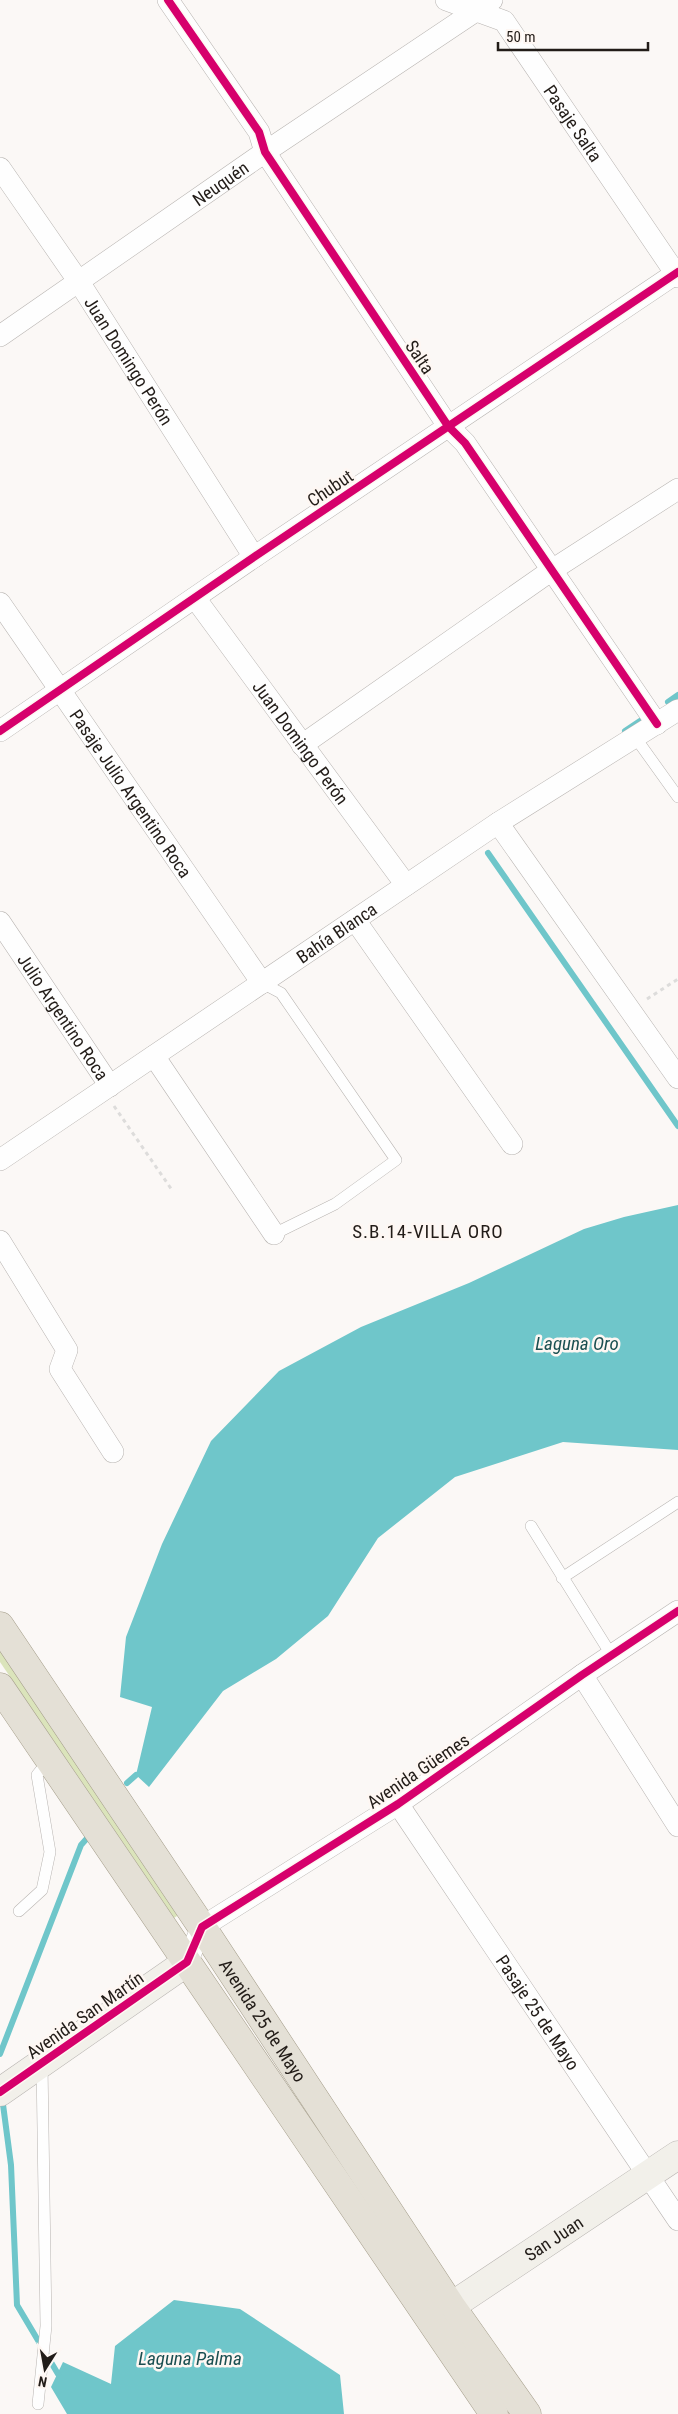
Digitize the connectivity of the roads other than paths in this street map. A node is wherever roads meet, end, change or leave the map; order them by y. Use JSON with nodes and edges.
{"nodes":[{"id":1,"x":168,"y":0,"type":"edge"},
{"id":2,"x":446,"y":0,"type":"edge"},
{"id":3,"x":483,"y":6,"type":"edge"},
{"id":4,"x":265,"y":152,"type":"junction"},
{"id":5,"x":0,"y":168,"type":"edge"},
{"id":6,"x":677,"y":274,"type":"edge"},
{"id":7,"x":79,"y":282,"type":"junction"},
{"id":8,"x":0,"y":336,"type":"edge"},
{"id":9,"x":448,"y":426,"type":"junction"},
{"id":10,"x":678,"y":489,"type":"edge"},
{"id":11,"x":254,"y":557,"type":"junction"},
{"id":12,"x":552,"y":570,"type":"junction"},
{"id":13,"x":195,"y":598,"type":"junction"},
{"id":14,"x":0,"y":603,"type":"edge"},
{"id":15,"x":59,"y":690,"type":"junction"},
{"id":16,"x":678,"y":710,"type":"edge"},
{"id":17,"x":657,"y":724,"type":"junction"},
{"id":18,"x":0,"y":731,"type":"edge"},
{"id":19,"x":635,"y":737,"type":"junction"},
{"id":20,"x":302,"y":745,"type":"junction"},
{"id":21,"x":678,"y":796,"type":"edge"},
{"id":22,"x":498,"y":823,"type":"junction"},
{"id":23,"x":406,"y":885,"type":"junction"},
{"id":24,"x":355,"y":920,"type":"junction"},
{"id":25,"x":0,"y":922,"type":"edge"},
{"id":26,"x":262,"y":983,"type":"junction"},
{"id":27,"x":154,"y":1056,"type":"junction"},
{"id":28,"x":678,"y":1078,"type":"edge"},
{"id":29,"x":110,"y":1086,"type":"junction"},
{"id":30,"x":512,"y":1144,"type":"dead end"},
{"id":31,"x":0,"y":1160,"type":"edge"},
{"id":32,"x":274,"y":1234,"type":"joint"},
{"id":33,"x":0,"y":1241,"type":"edge"},
{"id":34,"x":113,"y":1452,"type":"dead end"},
{"id":35,"x":678,"y":1502,"type":"edge"},
{"id":36,"x":530,"y":1526,"type":"dead end"},
{"id":37,"x":562,"y":1578,"type":"junction"},
{"id":38,"x":678,"y":1611,"type":"edge"},
{"id":39,"x":0,"y":1626,"type":"edge"},
{"id":40,"x":612,"y":1656,"type":"junction"},
{"id":41,"x":582,"y":1675,"type":"junction"},
{"id":42,"x":0,"y":1687,"type":"edge"},
{"id":43,"x":49,"y":1760,"type":"junction"},
{"id":44,"x":398,"y":1804,"type":"junction"},
{"id":45,"x":678,"y":1824,"type":"edge"},
{"id":46,"x":19,"y":1911,"type":"dead end"},
{"id":47,"x":202,"y":1927,"type":"junction"},
{"id":48,"x":188,"y":1962,"type":"junction"},
{"id":49,"x":42,"y":2062,"type":"junction"},
{"id":50,"x":7,"y":2088,"type":"edge"},
{"id":51,"x":678,"y":2155,"type":"edge"},
{"id":52,"x":647,"y":2175,"type":"junction"},
{"id":53,"x":678,"y":2220,"type":"edge"},
{"id":54,"x":440,"y":2313,"type":"junction"},
{"id":55,"x":38,"y":2404,"type":"dead end"},
{"id":56,"x":494,"y":2414,"type":"edge"},
{"id":57,"x":527,"y":2414,"type":"edge"}],
"edges":[{"from":1,"to":4,"type":"street","name":"Salta"},
{"from":2,"to":3,"type":"street","name":"Pasaje Salta"},
{"from":3,"to":4,"type":"street","name":"Neuquén"},
{"from":3,"to":6,"type":"street","name":"Pasaje Salta"},
{"from":4,"to":7,"type":"street","name":"Neuquén"},
{"from":4,"to":9,"type":"street","name":"Salta"},
{"from":5,"to":7,"type":"street","name":"Juan Domingo Perón"},
{"from":6,"to":9,"type":"street","name":"Chubut"},
{"from":7,"to":8,"type":"street","name":"Neuquén"},
{"from":7,"to":11,"type":"street","name":"Juan Domingo Perón"},
{"from":9,"to":11,"type":"street","name":"Chubut"},
{"from":9,"to":12,"type":"street","name":"Salta"},
{"from":10,"to":12,"type":"street"},
{"from":11,"to":13,"type":"street","name":"Chubut"},
{"from":12,"to":17,"type":"street","name":"Salta"},
{"from":12,"to":20,"type":"street"},
{"from":13,"to":15,"type":"street","name":"Chubut"},
{"from":13,"to":20,"type":"street","name":"Juan Domingo Perón"},
{"from":14,"to":15,"type":"street","name":"Pasaje Julio Argentino Roca"},
{"from":15,"to":18,"type":"street","name":"Chubut"},
{"from":15,"to":26,"type":"street","name":"Pasaje Julio Argentino Roca"},
{"from":16,"to":17,"type":"street","name":"Bahía Blanca"},
{"from":17,"to":19,"type":"street","name":"Bahía Blanca"},
{"from":19,"to":21,"type":"lane"},
{"from":19,"to":22,"type":"street","name":"Bahía Blanca"},
{"from":20,"to":23,"type":"street","name":"Juan Domingo Perón"},
{"from":22,"to":23,"type":"street","name":"Bahía Blanca"},
{"from":22,"to":28,"type":"street"},
{"from":23,"to":24,"type":"street","name":"Bahía Blanca"},
{"from":24,"to":26,"type":"street","name":"Bahía Blanca"},
{"from":24,"to":30,"type":"street"},
{"from":25,"to":29,"type":"street","name":"Julio Argentino Roca"},
{"from":26,"to":27,"type":"street","name":"Bahía Blanca"},
{"from":26,"to":32,"type":"lane"},
{"from":27,"to":29,"type":"street","name":"Bahía Blanca"},
{"from":27,"to":32,"type":"street"},
{"from":29,"to":31,"type":"street","name":"Bahía Blanca"},
{"from":33,"to":34,"type":"street"},
{"from":35,"to":37,"type":"lane"},
{"from":36,"to":37,"type":"lane"},
{"from":37,"to":40,"type":"lane"},
{"from":38,"to":40,"type":"street","name":"Avenida Güemes"},
{"from":39,"to":47,"type":"main road","name":"Avenida 25 de Mayo"},
{"from":40,"to":41,"type":"street","name":"Avenida Güemes"},
{"from":41,"to":44,"type":"street","name":"Avenida Güemes"},
{"from":41,"to":45,"type":"street"},
{"from":42,"to":43,"type":"main road","name":"Avenida 25 de Mayo"},
{"from":43,"to":46,"type":"lane"},
{"from":43,"to":48,"type":"main road","name":"Avenida 25 de Mayo"},
{"from":44,"to":47,"type":"street","name":"Avenida Güemes"},
{"from":44,"to":52,"type":"street","name":"Pasaje 25 de Mayo"},
{"from":47,"to":48,"type":"street"},
{"from":47,"to":54,"type":"main road","name":"Avenida 25 de Mayo"},
{"from":48,"to":49,"type":"street","name":"Avenida San Martín"},
{"from":48,"to":54,"type":"main road","name":"Avenida 25 de Mayo"},
{"from":49,"to":50,"type":"street","name":"Avenida San Martín"},
{"from":49,"to":55,"type":"lane"},
{"from":51,"to":52,"type":"street","name":"San Juan"},
{"from":52,"to":53,"type":"street","name":"Pasaje 25 de Mayo"},
{"from":52,"to":54,"type":"street","name":"San Juan"},
{"from":54,"to":56,"type":"main road","name":"Avenida 25 de Mayo"},
{"from":54,"to":57,"type":"main road","name":"Avenida 25 de Mayo"}]}
